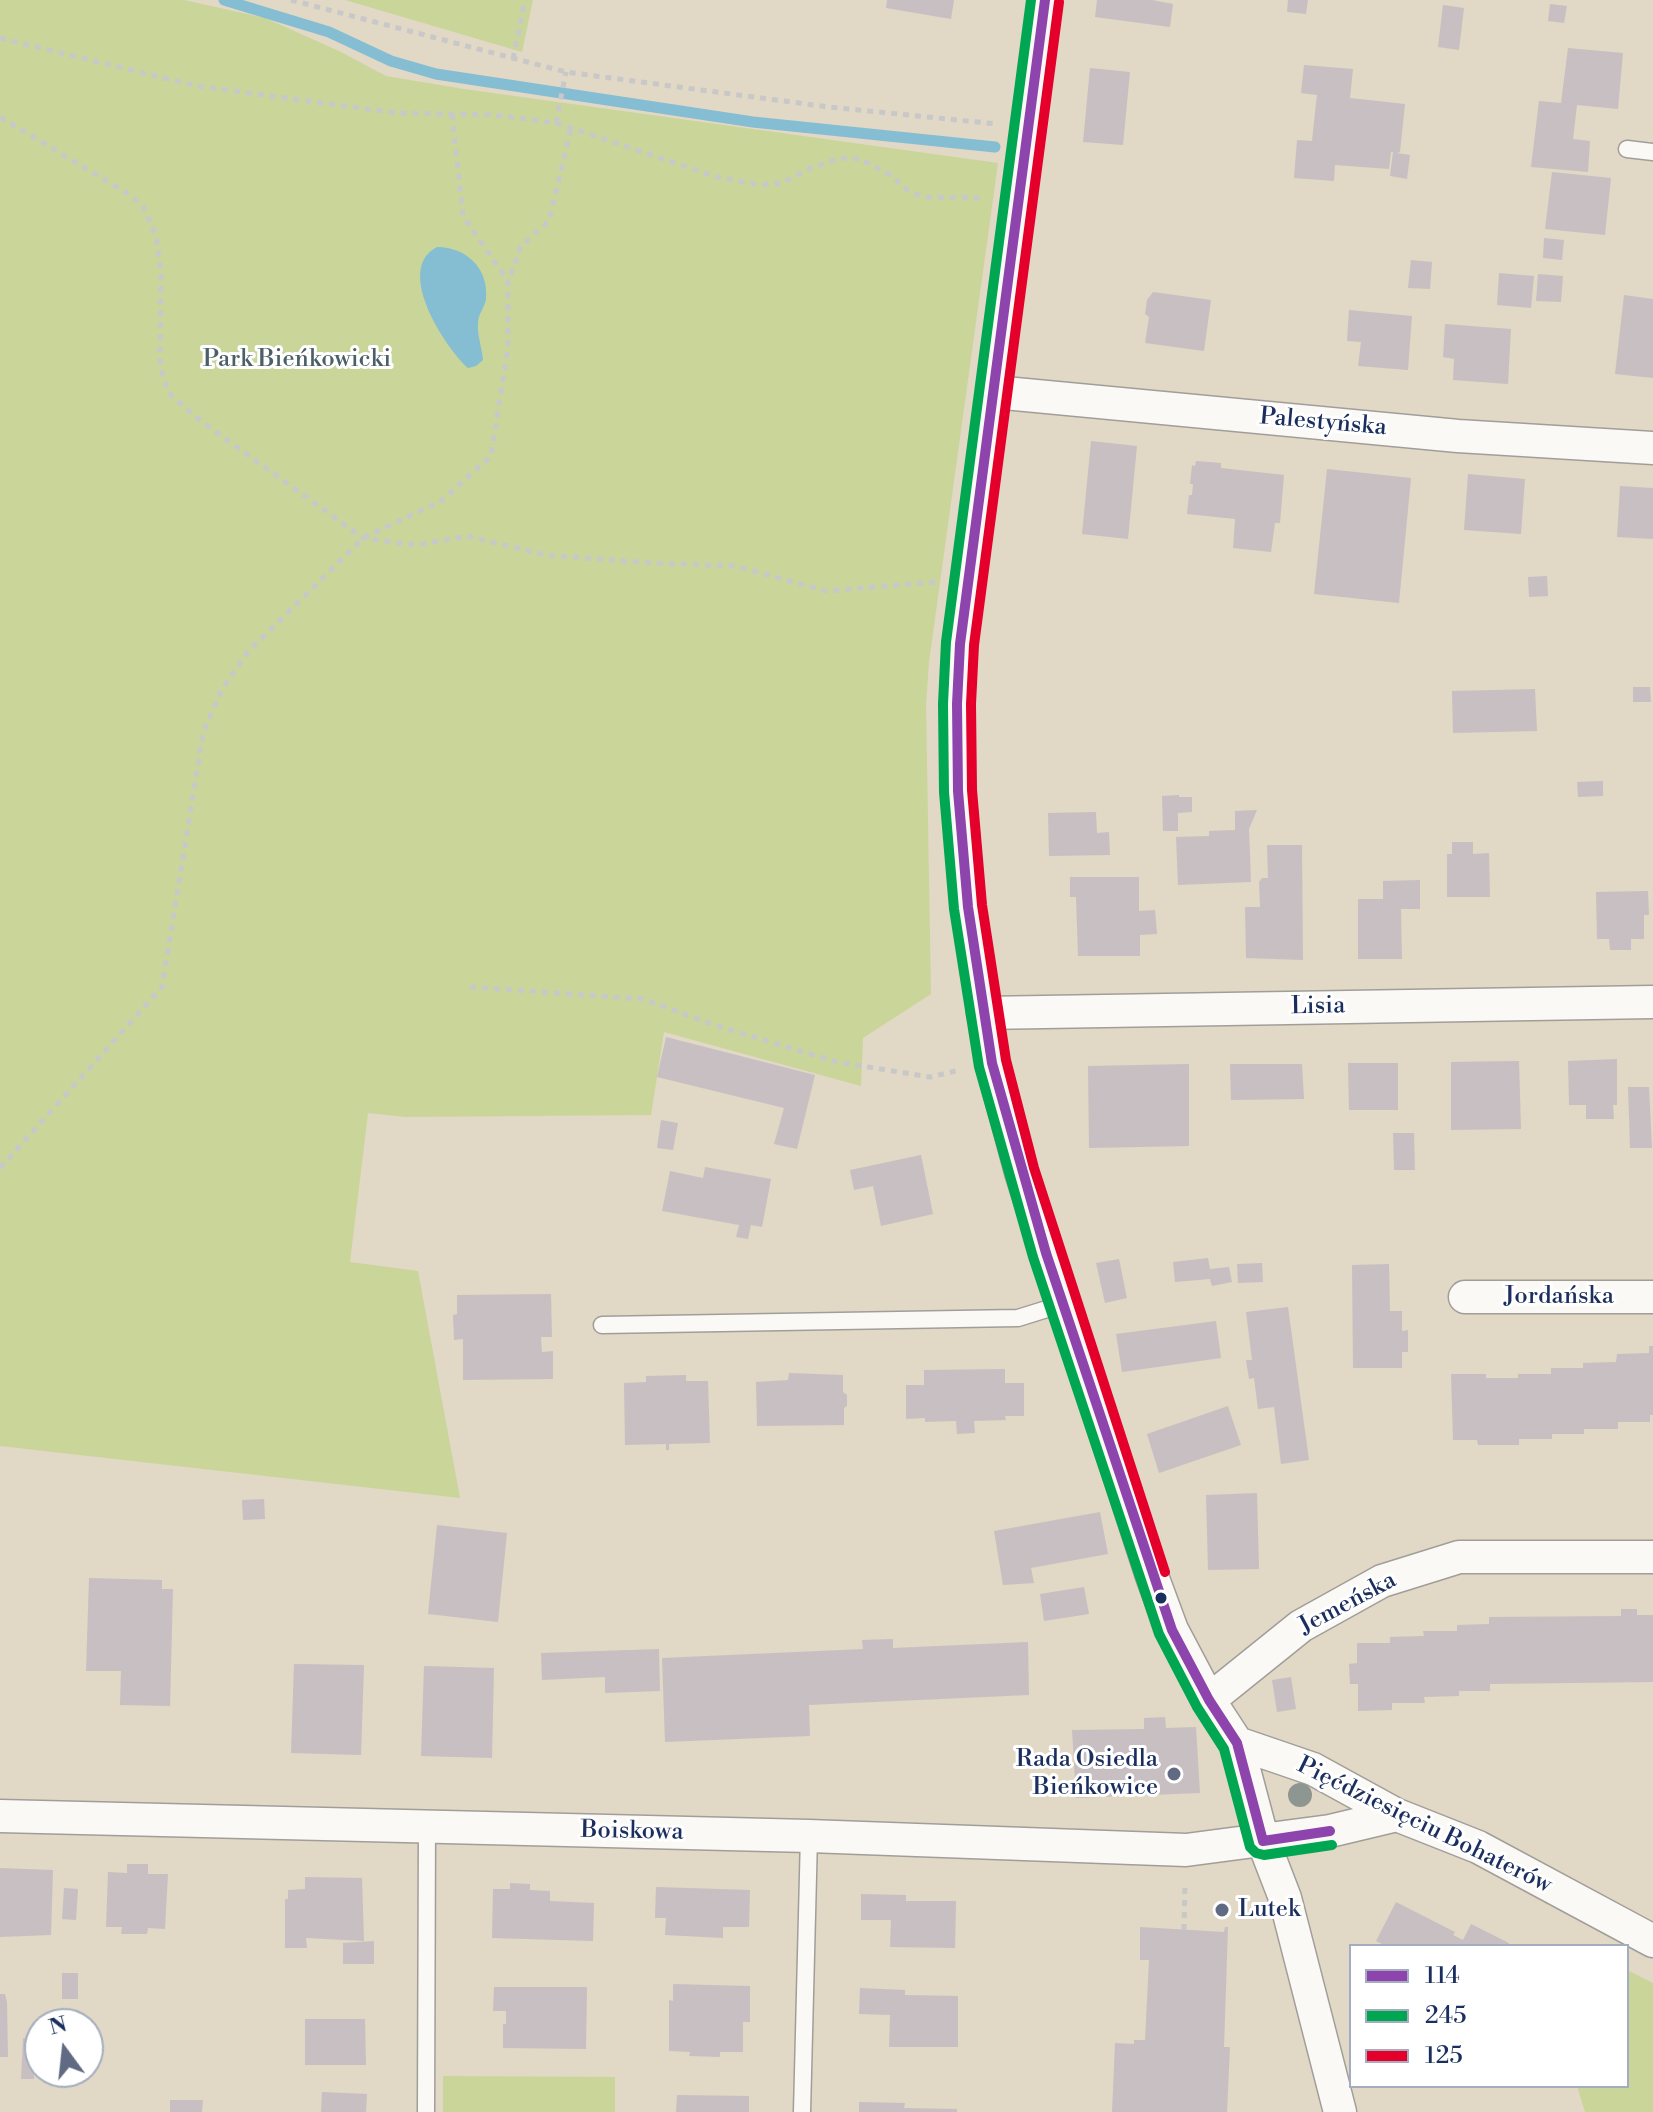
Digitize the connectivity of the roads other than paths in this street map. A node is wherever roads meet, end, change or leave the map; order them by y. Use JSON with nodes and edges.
{"nodes":[{"id":1,"x":1045,"y":0,"type":"edge"},
{"id":2,"x":1627,"y":149,"type":"dead end"},
{"id":3,"x":1653,"y":152,"type":"edge"},
{"id":4,"x":994,"y":392,"type":"junction"},
{"id":5,"x":1653,"y":448,"type":"edge"},
{"id":6,"x":1653,"y":1002,"type":"edge"},
{"id":7,"x":983,"y":1013,"type":"junction"},
{"id":8,"x":1465,"y":1297,"type":"dead end"},
{"id":9,"x":1653,"y":1297,"type":"edge"},
{"id":10,"x":1063,"y":1304,"type":"junction"},
{"id":11,"x":602,"y":1325,"type":"dead end"},
{"id":12,"x":1653,"y":1557,"type":"edge"},
{"id":13,"x":1209,"y":1700,"type":"junction"},
{"id":14,"x":1237,"y":1743,"type":"junction"},
{"id":15,"x":1397,"y":1815,"type":"junction"},
{"id":16,"x":0,"y":1816,"type":"edge"},
{"id":17,"x":427,"y":1826,"type":"junction"},
{"id":18,"x":809,"y":1836,"type":"junction"},
{"id":19,"x":1263,"y":1841,"type":"junction"},
{"id":20,"x":1653,"y":1941,"type":"edge"},
{"id":21,"x":426,"y":2112,"type":"edge"},
{"id":22,"x":802,"y":2112,"type":"edge"},
{"id":23,"x":1340,"y":2112,"type":"edge"}],
"edges":[{"from":1,"to":4,"type":"street"},
{"from":2,"to":3,"type":"lane"},
{"from":4,"to":5,"type":"street","name":"Palestyńska"},
{"from":4,"to":7,"type":"street"},
{"from":6,"to":7,"type":"street","name":"Lisia"},
{"from":7,"to":10,"type":"street"},
{"from":8,"to":9,"type":"street","name":"Jordańska"},
{"from":10,"to":11,"type":"lane"},
{"from":10,"to":13,"type":"street"},
{"from":12,"to":13,"type":"street","name":"Jemeńska"},
{"from":13,"to":14,"type":"street"},
{"from":14,"to":15,"type":"street","name":"Pięćdziesięciu Bohaterów"},
{"from":14,"to":19,"type":"street"},
{"from":15,"to":19,"type":"street","name":"Boiskowa"},
{"from":15,"to":20,"type":"street","name":"Pięćdziesięciu Bohaterów"},
{"from":16,"to":17,"type":"street","name":"Boiskowa"},
{"from":17,"to":18,"type":"street","name":"Boiskowa"},
{"from":17,"to":21,"type":"lane"},
{"from":18,"to":19,"type":"street","name":"Boiskowa"},
{"from":18,"to":22,"type":"lane"},
{"from":19,"to":23,"type":"street"}]}
